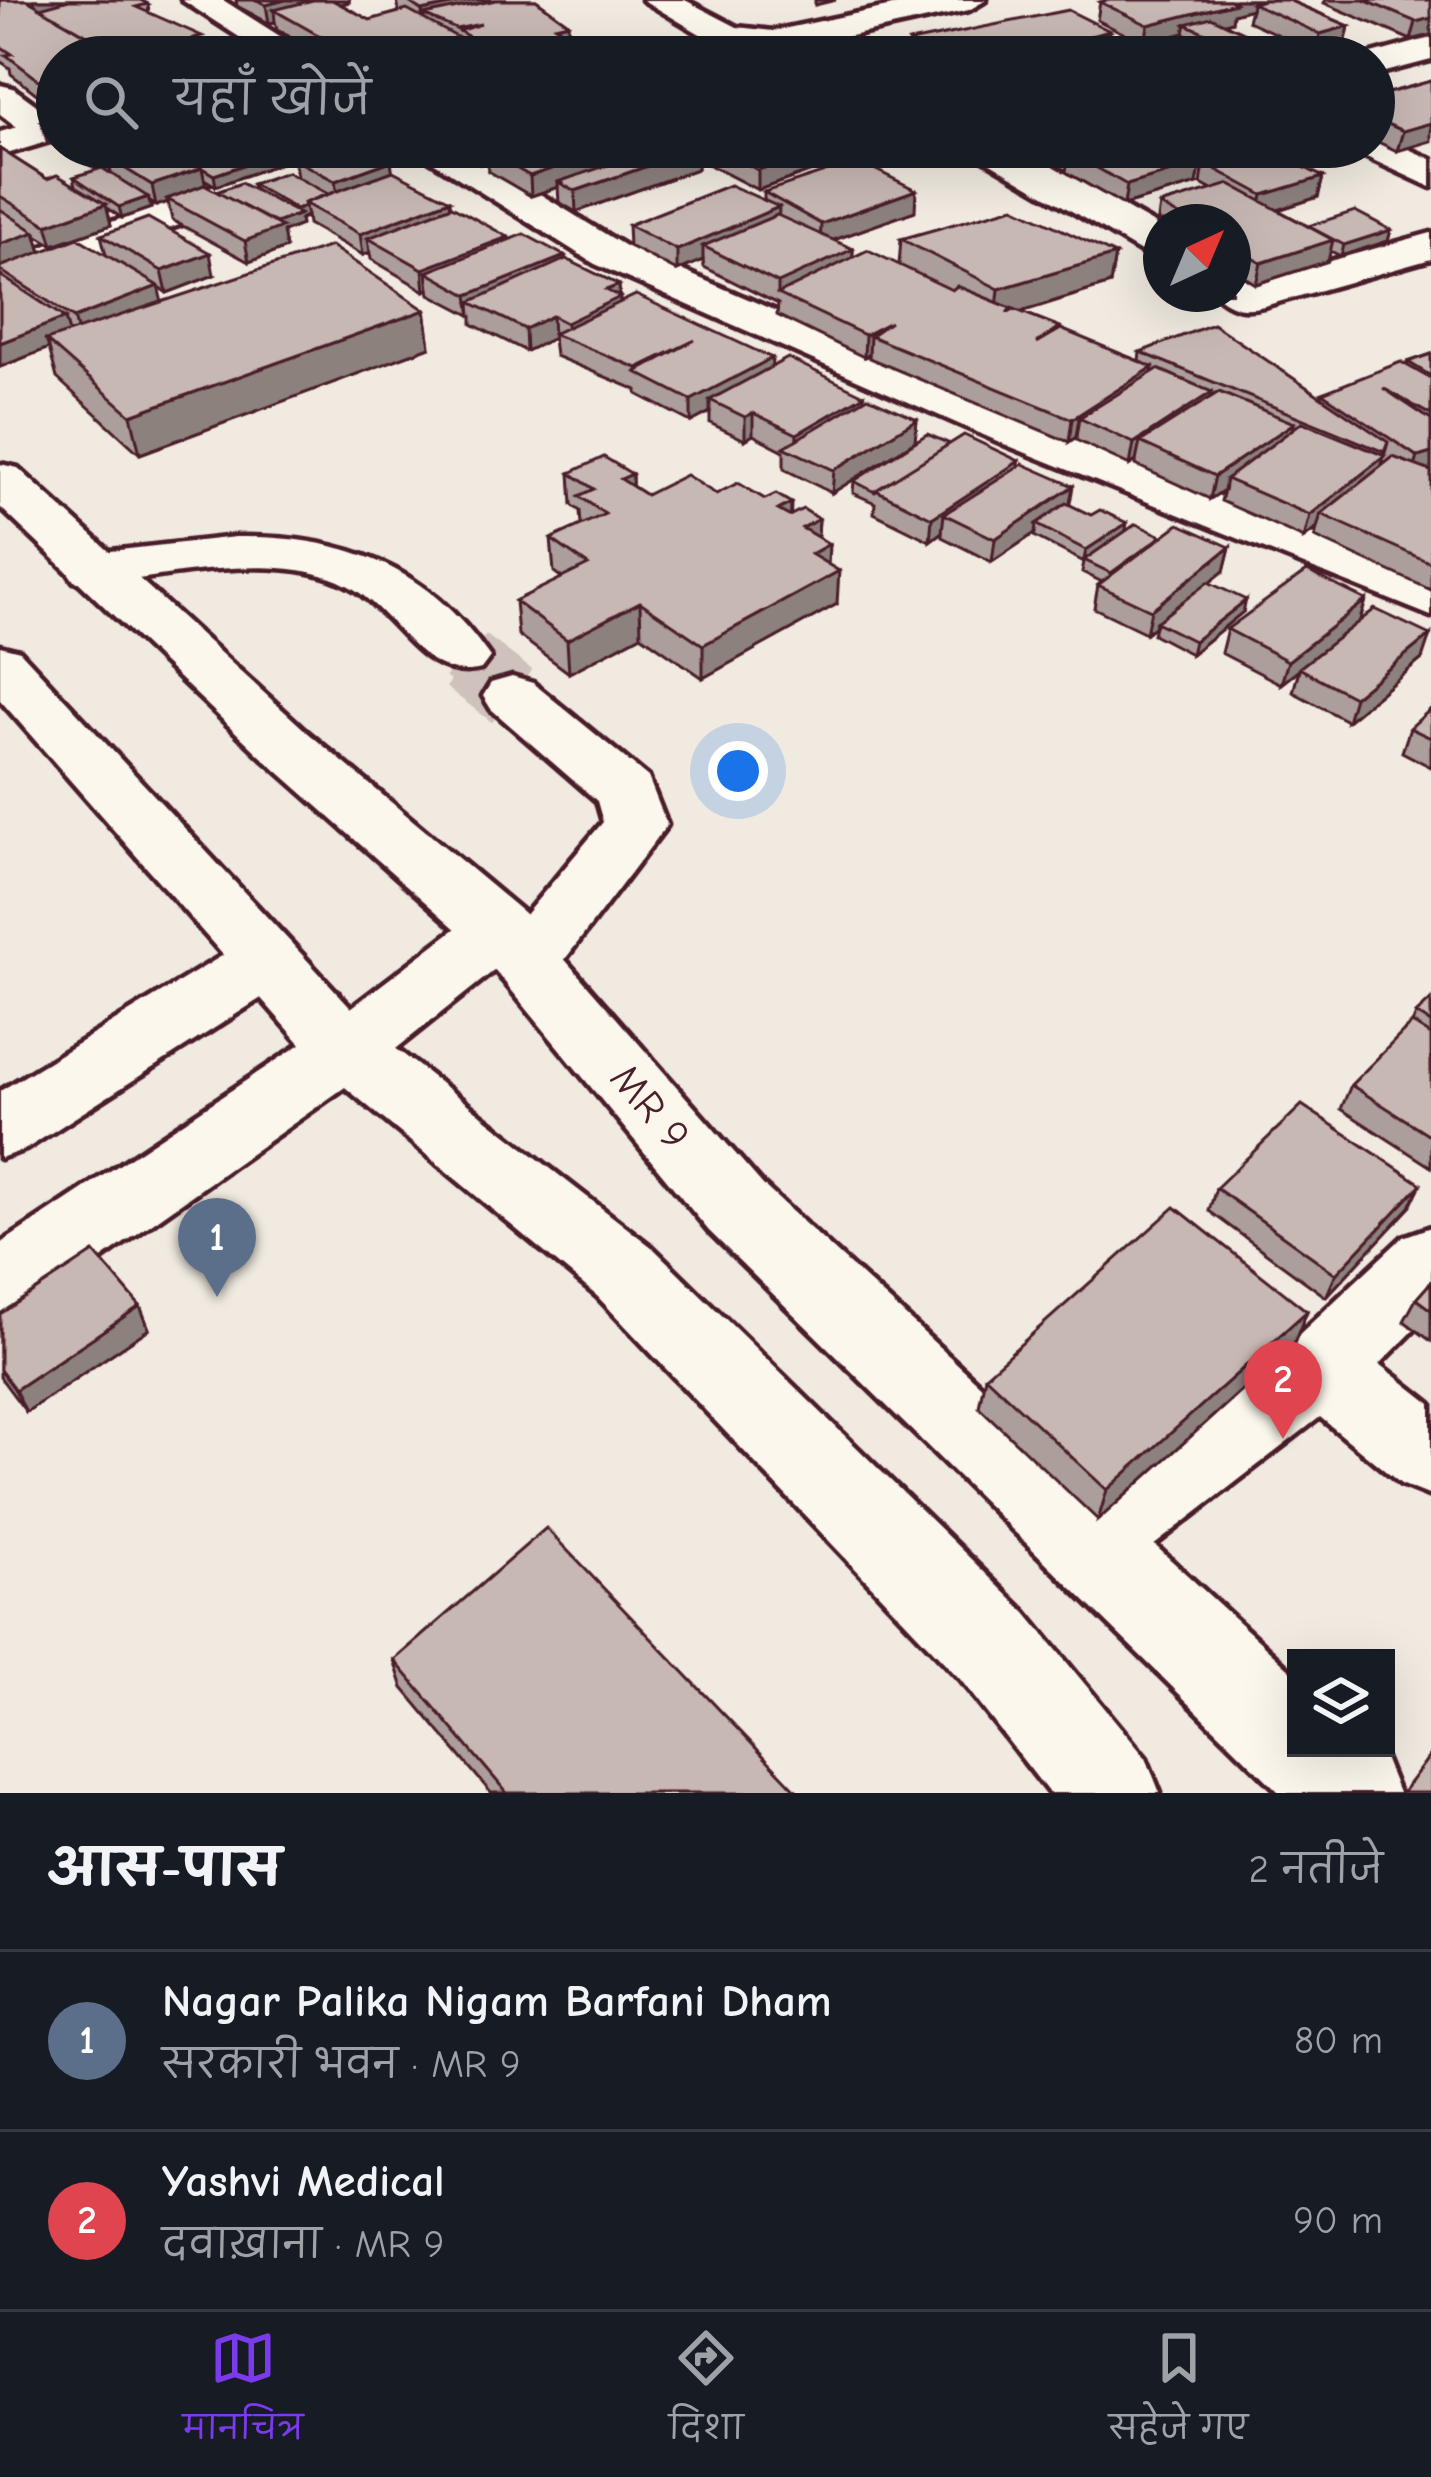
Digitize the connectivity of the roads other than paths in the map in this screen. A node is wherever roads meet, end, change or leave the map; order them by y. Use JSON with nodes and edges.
{"nodes":[{"id":1,"x":199,"y":0,"type":"edge"},
{"id":2,"x":660,"y":0,"type":"edge"},
{"id":3,"x":969,"y":0,"type":"edge"},
{"id":4,"x":765,"y":9,"type":"dead end"},
{"id":5,"x":813,"y":34,"type":"junction"},
{"id":6,"x":260,"y":36,"type":"edge"},
{"id":7,"x":727,"y":36,"type":"edge"},
{"id":8,"x":803,"y":36,"type":"edge"},
{"id":9,"x":816,"y":36,"type":"edge"},
{"id":10,"x":1431,"y":50,"type":"edge"},
{"id":11,"x":1395,"y":59,"type":"edge"},
{"id":12,"x":0,"y":96,"type":"edge"},
{"id":13,"x":36,"y":123,"type":"edge"},
{"id":14,"x":36,"y":133,"type":"edge"},
{"id":15,"x":0,"y":144,"type":"edge"},
{"id":16,"x":1395,"y":157,"type":"edge"},
{"id":17,"x":300,"y":168,"type":"edge"},
{"id":18,"x":470,"y":168,"type":"edge"},
{"id":19,"x":1041,"y":168,"type":"edge"},
{"id":20,"x":1431,"y":175,"type":"edge"},
{"id":21,"x":1143,"y":235,"type":"edge"},
{"id":22,"x":1431,"y":246,"type":"edge"},
{"id":23,"x":0,"y":277,"type":"edge"},
{"id":24,"x":1251,"y":296,"type":"edge"},
{"id":25,"x":0,"y":479,"type":"edge"},
{"id":26,"x":93,"y":569,"type":"junction"},
{"id":27,"x":1431,"y":599,"type":"edge"},
{"id":28,"x":461,"y":657,"type":"tunnel mouth"},
{"id":29,"x":0,"y":664,"type":"edge"},
{"id":30,"x":512,"y":696,"type":"tunnel mouth"},
{"id":31,"x":513,"y":946,"type":"junction"},
{"id":32,"x":267,"y":961,"type":"junction"},
{"id":33,"x":347,"y":1049,"type":"junction"},
{"id":34,"x":0,"y":1128,"type":"edge"},
{"id":35,"x":1431,"y":1262,"type":"edge"},
{"id":36,"x":0,"y":1287,"type":"edge"},
{"id":37,"x":1321,"y":1367,"type":"junction"},
{"id":38,"x":1431,"y":1456,"type":"edge"},
{"id":39,"x":1090,"y":1540,"type":"junction"},
{"id":40,"x":1287,"y":1732,"type":"edge"},
{"id":41,"x":1312,"y":1757,"type":"edge"},
{"id":42,"x":1111,"y":1793,"type":"edge"},
{"id":43,"x":1349,"y":1793,"type":"edge"}],
"edges":[{"from":1,"to":6,"type":"street"},
{"from":2,"to":7,"type":"street"},
{"from":3,"to":5,"type":"street"},
{"from":4,"to":5,"type":"street"},
{"from":5,"to":8,"type":"street"},
{"from":5,"to":9,"type":"street"},
{"from":10,"to":11,"type":"street"},
{"from":12,"to":13,"type":"street"},
{"from":14,"to":15,"type":"street"},
{"from":16,"to":20,"type":"street"},
{"from":17,"to":23,"type":"street"},
{"from":18,"to":27,"type":"street"},
{"from":19,"to":21,"type":"street"},
{"from":22,"to":24,"type":"street"},
{"from":25,"to":26,"type":"street","name":"MR 9"},
{"from":26,"to":28,"type":"street"},
{"from":26,"to":31,"type":"street","name":"MR 9"},
{"from":29,"to":32,"type":"street"},
{"from":30,"to":31,"type":"street"},
{"from":31,"to":33,"type":"street"},
{"from":31,"to":39,"type":"street","name":"MR 9"},
{"from":32,"to":33,"type":"street"},
{"from":32,"to":34,"type":"street"},
{"from":33,"to":36,"type":"street"},
{"from":33,"to":42,"type":"street"},
{"from":35,"to":37,"type":"street"},
{"from":37,"to":38,"type":"street"},
{"from":37,"to":39,"type":"street"},
{"from":39,"to":40,"type":"street","name":"MR 9"},
{"from":41,"to":43,"type":"street"}]}
